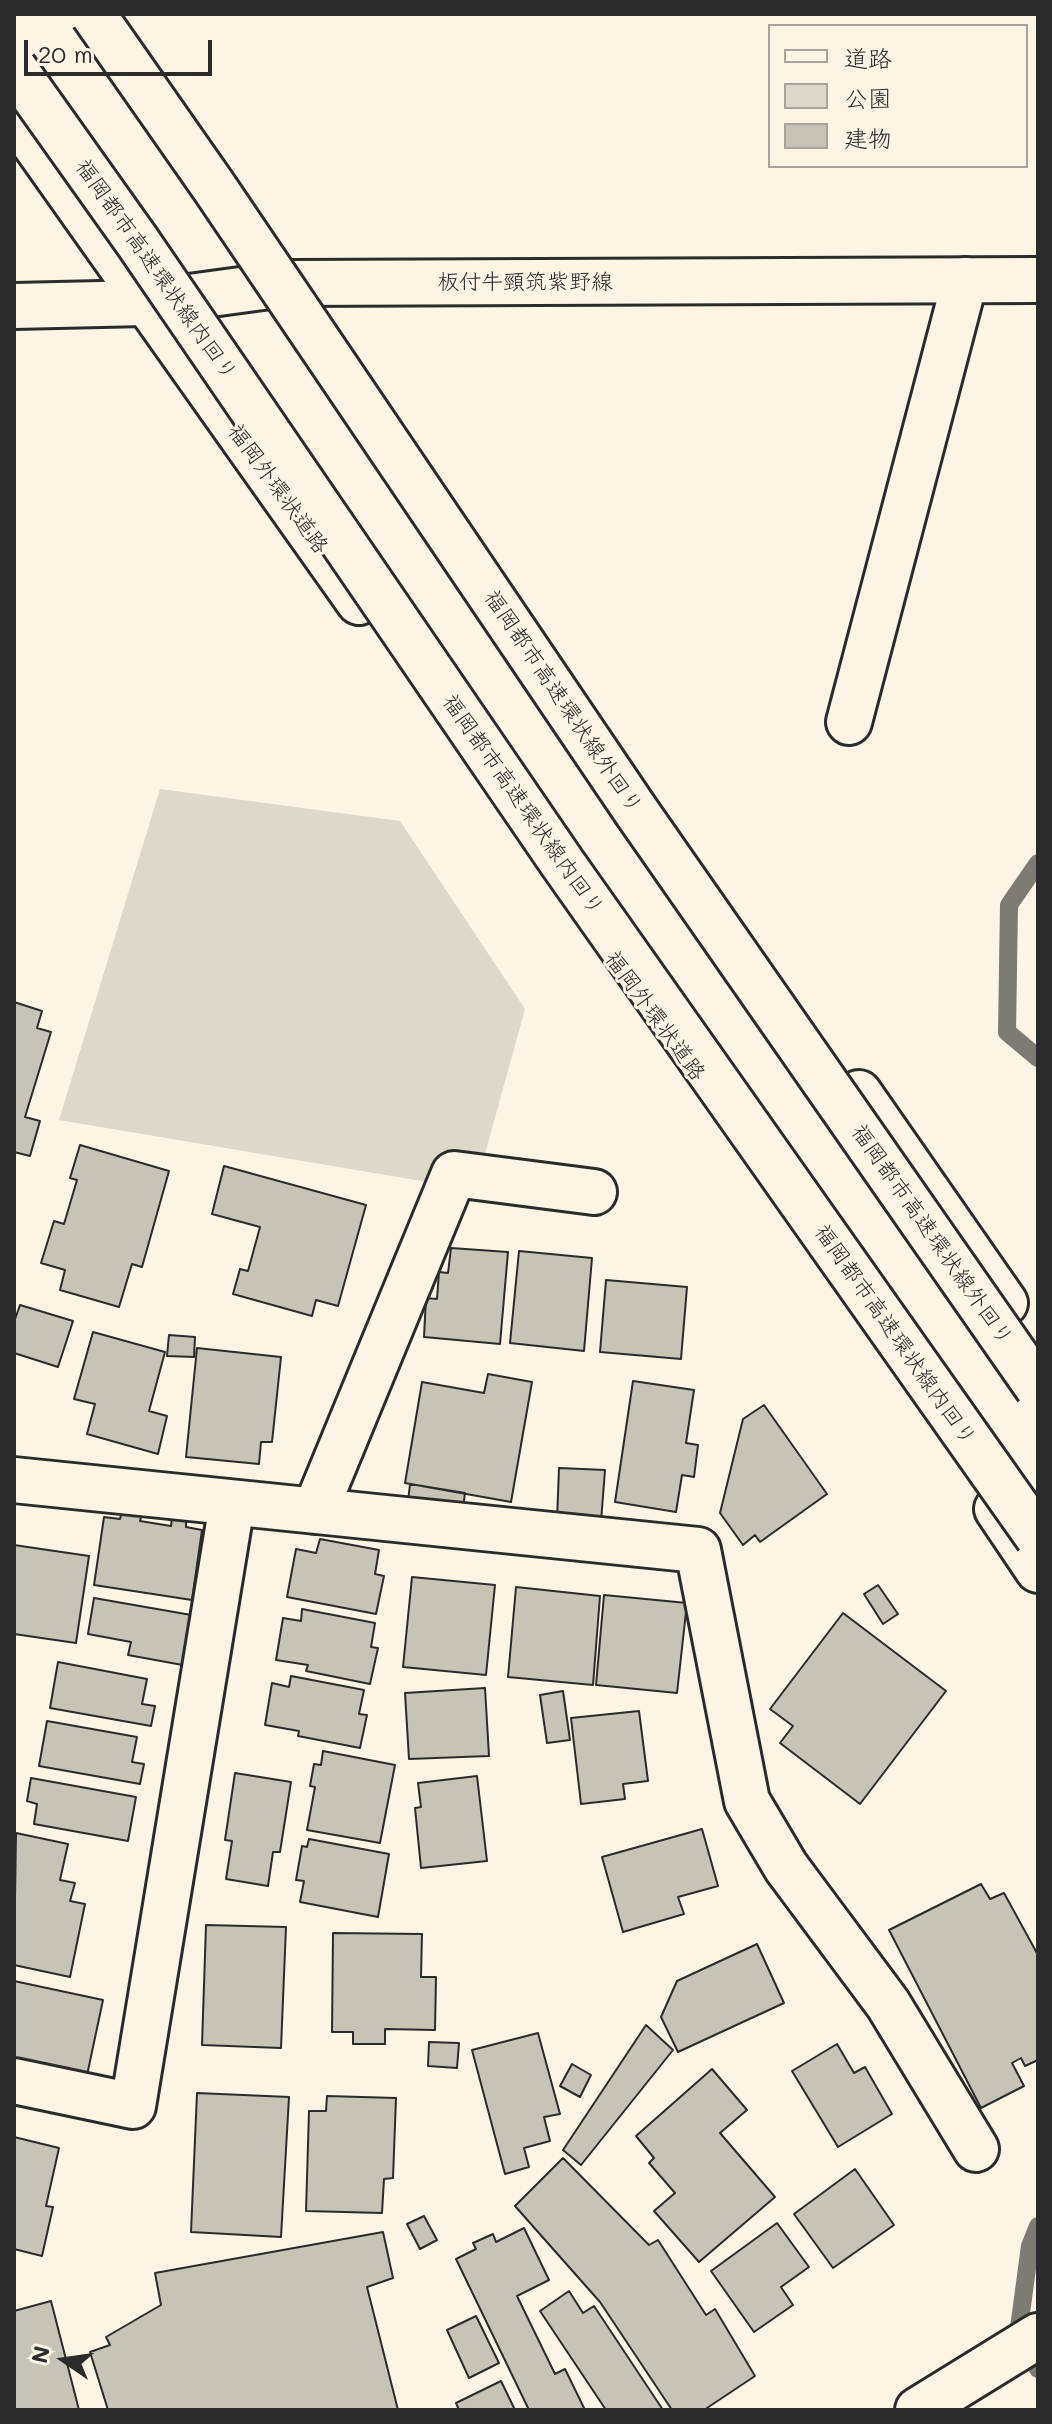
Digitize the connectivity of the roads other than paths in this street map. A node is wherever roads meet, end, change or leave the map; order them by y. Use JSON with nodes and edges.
{"nodes":[{"id":1,"x":93,"y":14,"type":"edge"},
{"id":2,"x":109,"y":14,"type":"edge"},
{"id":3,"x":14,"y":68,"type":"edge"},
{"id":4,"x":14,"y":115,"type":"edge"},
{"id":5,"x":965,"y":280,"type":"junction"},
{"id":6,"x":1038,"y":280,"type":"edge"},
{"id":7,"x":292,"y":283,"type":"junction"},
{"id":8,"x":145,"y":303,"type":"junction"},
{"id":9,"x":14,"y":306,"type":"edge"},
{"id":10,"x":849,"y":722,"type":"dead end"},
{"id":11,"x":594,"y":1192,"type":"dead end"},
{"id":12,"x":1038,"y":1352,"type":"edge"},
{"id":13,"x":1038,"y":1388,"type":"edge"},
{"id":14,"x":14,"y":1480,"type":"edge"},
{"id":15,"x":232,"y":1504,"type":"junction"},
{"id":16,"x":315,"y":1511,"type":"junction"},
{"id":17,"x":1038,"y":1537,"type":"edge"},
{"id":18,"x":1038,"y":1570,"type":"edge"},
{"id":19,"x":14,"y":2081,"type":"edge"},
{"id":20,"x":976,"y":2149,"type":"dead end"},
{"id":21,"x":1038,"y":2336,"type":"edge"},
{"id":22,"x":918,"y":2410,"type":"edge"}],
"edges":[{"from":1,"to":13,"type":"main road","name":"福岡都市高速環状線外回り","bridge":true},
{"from":2,"to":7,"type":"main road"},
{"from":3,"to":17,"type":"main road","name":"福岡都市高速環状線内回り","bridge":true},
{"from":4,"to":8,"type":"main road","name":"福岡外環状道路"},
{"from":5,"to":6,"type":"main road","name":"板付牛頸筑紫野線"},
{"from":5,"to":7,"type":"main road","name":"板付牛頸筑紫野線"},
{"from":5,"to":10,"type":"main road"},
{"from":7,"to":8,"type":"main road","name":"板付牛頸筑紫野線"},
{"from":7,"to":12,"type":"main road"},
{"from":8,"to":9,"type":"main road","name":"板付牛頸筑紫野線"},
{"from":8,"to":18,"type":"main road","name":"福岡外環状道路"},
{"from":11,"to":16,"type":"main road"},
{"from":14,"to":15,"type":"main road"},
{"from":15,"to":16,"type":"main road"},
{"from":15,"to":19,"type":"main road"},
{"from":16,"to":20,"type":"main road"},
{"from":21,"to":22,"type":"main road"}]}
